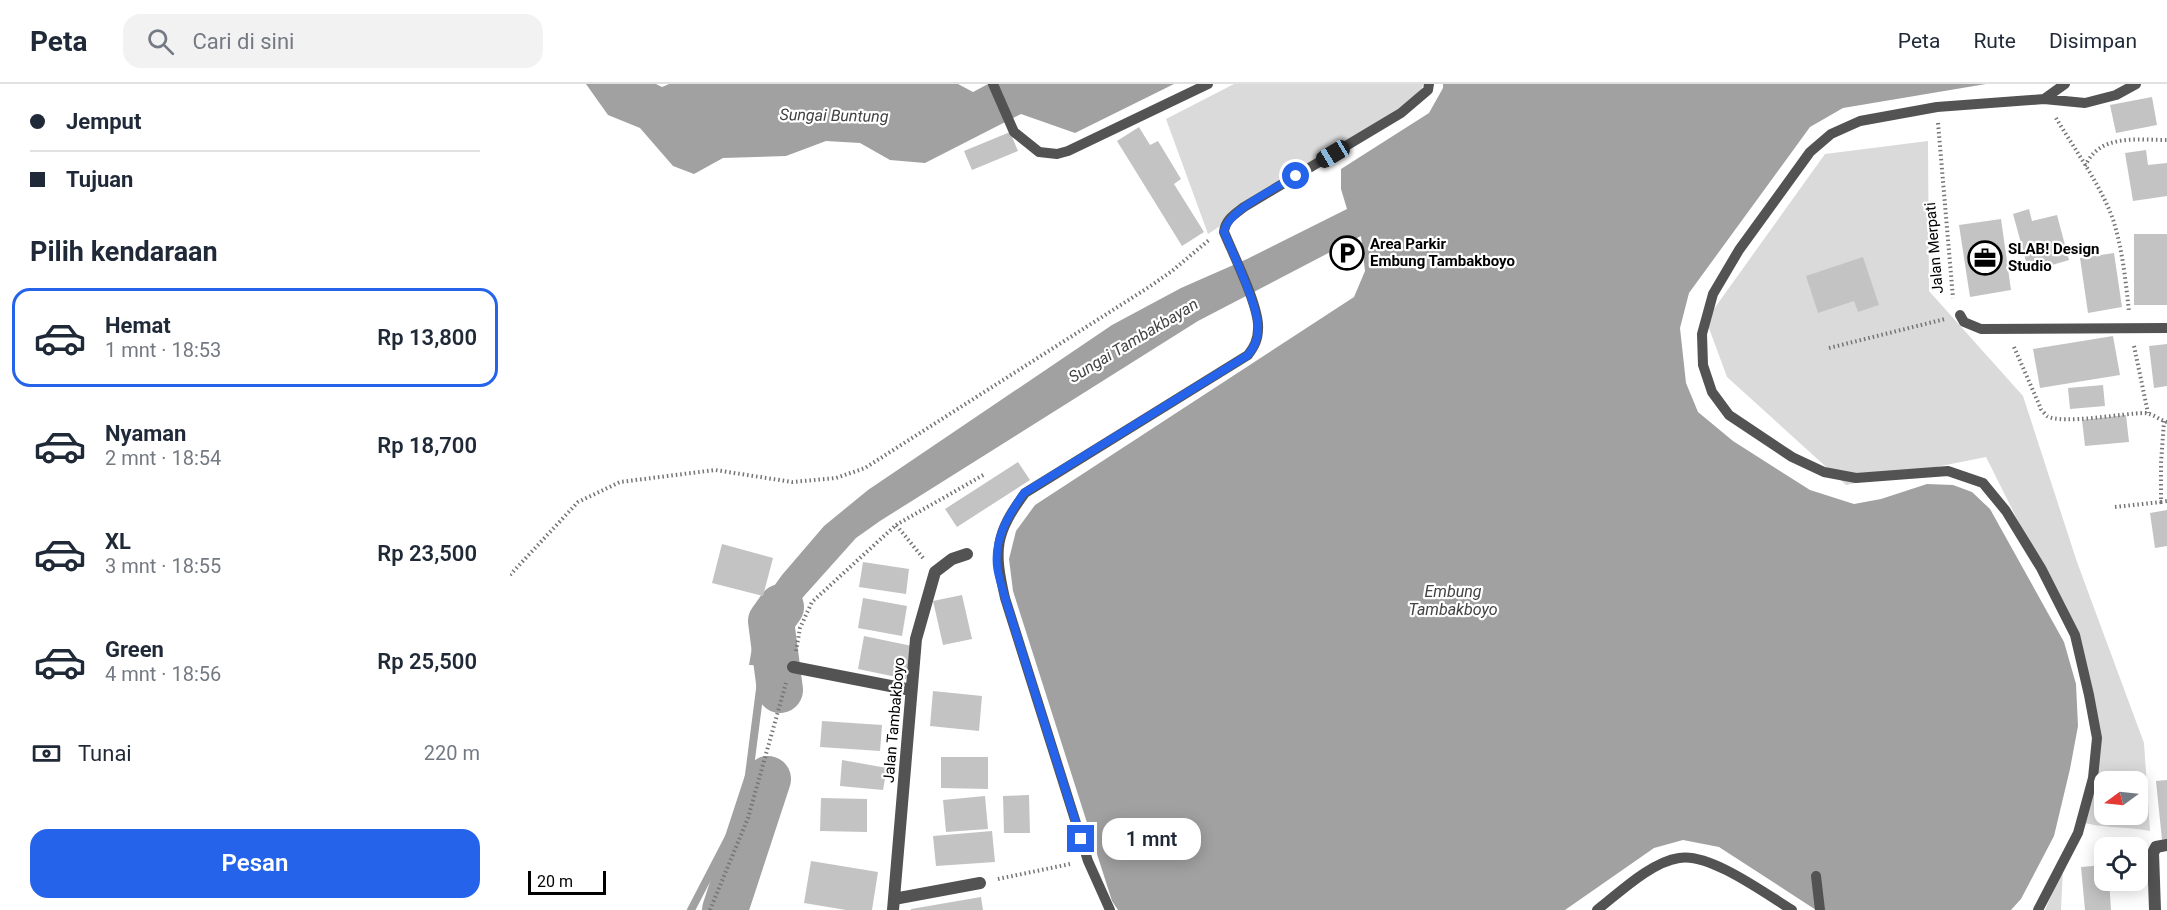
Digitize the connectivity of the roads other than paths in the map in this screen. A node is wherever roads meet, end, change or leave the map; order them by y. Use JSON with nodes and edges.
{"nodes":[{"id":1,"x":993,"y":84,"type":"edge"},
{"id":2,"x":1208,"y":84,"type":"edge"},
{"id":3,"x":1429,"y":84,"type":"edge"},
{"id":4,"x":2065,"y":84,"type":"edge"},
{"id":5,"x":2136,"y":84,"type":"edge"},
{"id":6,"x":2044,"y":99,"type":"junction"},
{"id":7,"x":1960,"y":315,"type":"road end"},
{"id":8,"x":2167,"y":328,"type":"edge"},
{"id":9,"x":967,"y":554,"type":"dead end"},
{"id":10,"x":793,"y":668,"type":"dead end"},
{"id":11,"x":911,"y":690,"type":"junction"},
{"id":12,"x":2167,"y":845,"type":"edge"},
{"id":13,"x":1816,"y":876,"type":"dead end"},
{"id":14,"x":980,"y":883,"type":"road end"},
{"id":15,"x":893,"y":904,"type":"edge"},
{"id":16,"x":1110,"y":910,"type":"edge"},
{"id":17,"x":1597,"y":910,"type":"edge"},
{"id":18,"x":1792,"y":910,"type":"edge"},
{"id":19,"x":1820,"y":910,"type":"edge"},
{"id":20,"x":2038,"y":910,"type":"edge"},
{"id":21,"x":2154,"y":910,"type":"edge"}],
"edges":[{"from":1,"to":2,"type":"lane"},
{"from":3,"to":16,"type":"lane"},
{"from":4,"to":6,"type":"lane"},
{"from":5,"to":6,"type":"lane"},
{"from":6,"to":20,"type":"lane"},
{"from":7,"to":8,"type":"lane"},
{"from":9,"to":11,"type":"street","name":"Jalan Tambakboyo"},
{"from":10,"to":11,"type":"street"},
{"from":11,"to":15,"type":"street","name":"Jalan Tambakboyo"},
{"from":12,"to":21,"type":"street"},
{"from":13,"to":19,"type":"lane"},
{"from":14,"to":15,"type":"street"},
{"from":17,"to":18,"type":"lane"}]}
